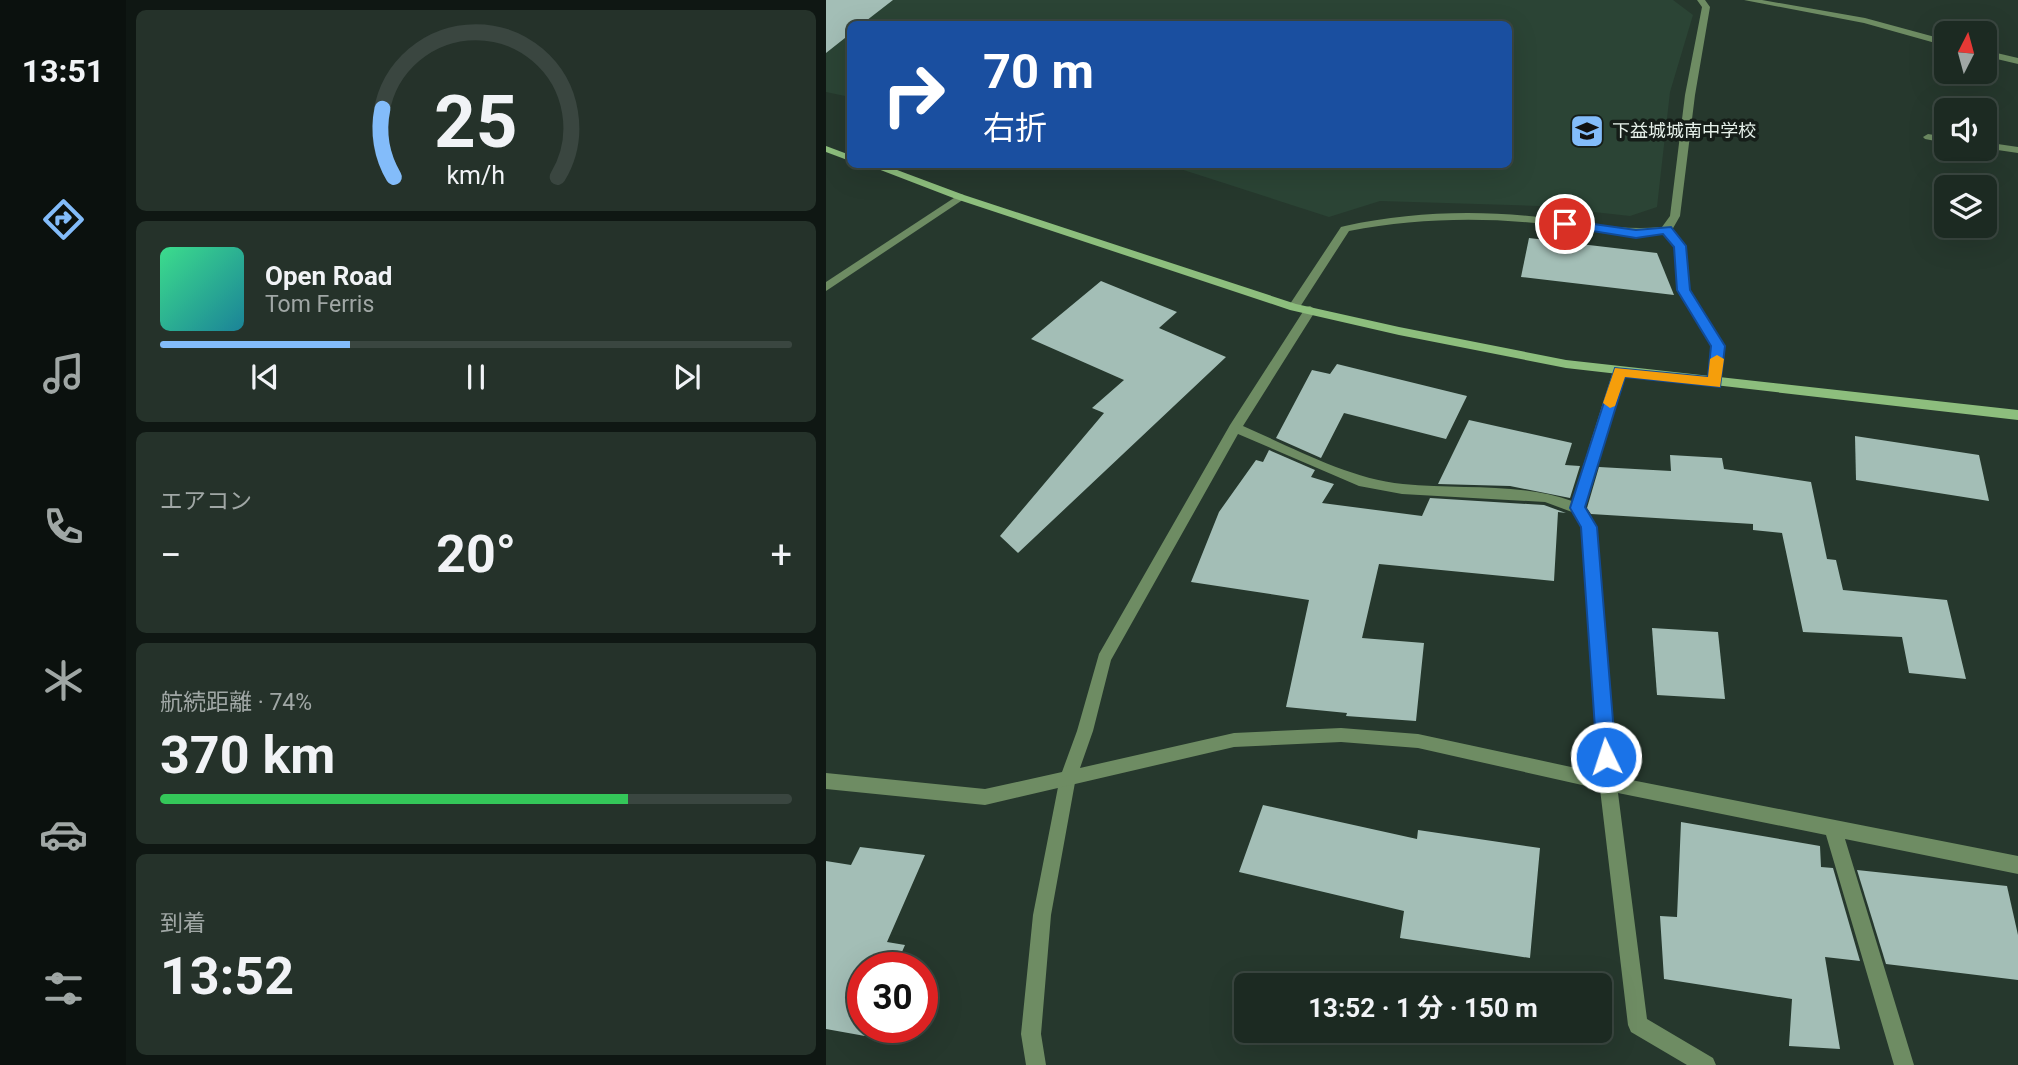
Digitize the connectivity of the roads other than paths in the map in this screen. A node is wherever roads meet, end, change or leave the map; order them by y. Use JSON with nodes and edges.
{"nodes":[{"id":1,"x":1701,"y":0,"type":"edge"},
{"id":2,"x":1748,"y":0,"type":"edge"},
{"id":3,"x":1934,"y":40,"type":"edge"},
{"id":4,"x":1997,"y":56,"type":"edge"},
{"id":5,"x":2018,"y":61,"type":"edge"},
{"id":6,"x":1928,"y":137,"type":"dead end"},
{"id":7,"x":1934,"y":138,"type":"edge"},
{"id":8,"x":1997,"y":147,"type":"edge"},
{"id":9,"x":826,"y":149,"type":"edge"},
{"id":10,"x":2018,"y":150,"type":"edge"},
{"id":11,"x":847,"y":157,"type":"edge"},
{"id":12,"x":881,"y":168,"type":"edge"},
{"id":13,"x":960,"y":197,"type":"junction"},
{"id":14,"x":1667,"y":230,"type":"junction"},
{"id":15,"x":826,"y":287,"type":"edge"},
{"id":16,"x":1293,"y":307,"type":"junction"},
{"id":17,"x":1310,"y":310,"type":"junction"},
{"id":18,"x":1619,"y":371,"type":"junction"},
{"id":19,"x":1715,"y":383,"type":"junction"},
{"id":20,"x":2018,"y":415,"type":"edge"},
{"id":21,"x":1235,"y":428,"type":"junction"},
{"id":22,"x":1577,"y":508,"type":"junction"},
{"id":23,"x":1068,"y":777,"type":"junction"},
{"id":24,"x":826,"y":782,"type":"edge"},
{"id":25,"x":1608,"y":783,"type":"junction"},
{"id":26,"x":1833,"y":828,"type":"junction"},
{"id":27,"x":2018,"y":865,"type":"edge"},
{"id":28,"x":1036,"y":1065,"type":"edge"},
{"id":29,"x":1706,"y":1065,"type":"edge"},
{"id":30,"x":1904,"y":1065,"type":"edge"}],
"edges":[{"from":1,"to":14,"type":"street"},
{"from":2,"to":3,"type":"street"},
{"from":4,"to":5,"type":"street"},
{"from":6,"to":7,"type":"street"},
{"from":8,"to":10,"type":"street"},
{"from":9,"to":11,"type":"street"},
{"from":12,"to":13,"type":"street"},
{"from":13,"to":15,"type":"street"},
{"from":13,"to":16,"type":"street"},
{"from":14,"to":16,"type":"street"},
{"from":14,"to":19,"type":"street"},
{"from":16,"to":17,"type":"street"},
{"from":17,"to":18,"type":"street"},
{"from":17,"to":21,"type":"street"},
{"from":18,"to":19,"type":"street"},
{"from":18,"to":22,"type":"street"},
{"from":19,"to":20,"type":"street"},
{"from":21,"to":22,"type":"street"},
{"from":21,"to":23,"type":"street"},
{"from":22,"to":25,"type":"street"},
{"from":23,"to":24,"type":"street"},
{"from":23,"to":25,"type":"street"},
{"from":23,"to":28,"type":"street"},
{"from":25,"to":26,"type":"street"},
{"from":25,"to":29,"type":"street"},
{"from":26,"to":27,"type":"street"},
{"from":26,"to":30,"type":"street"}]}
